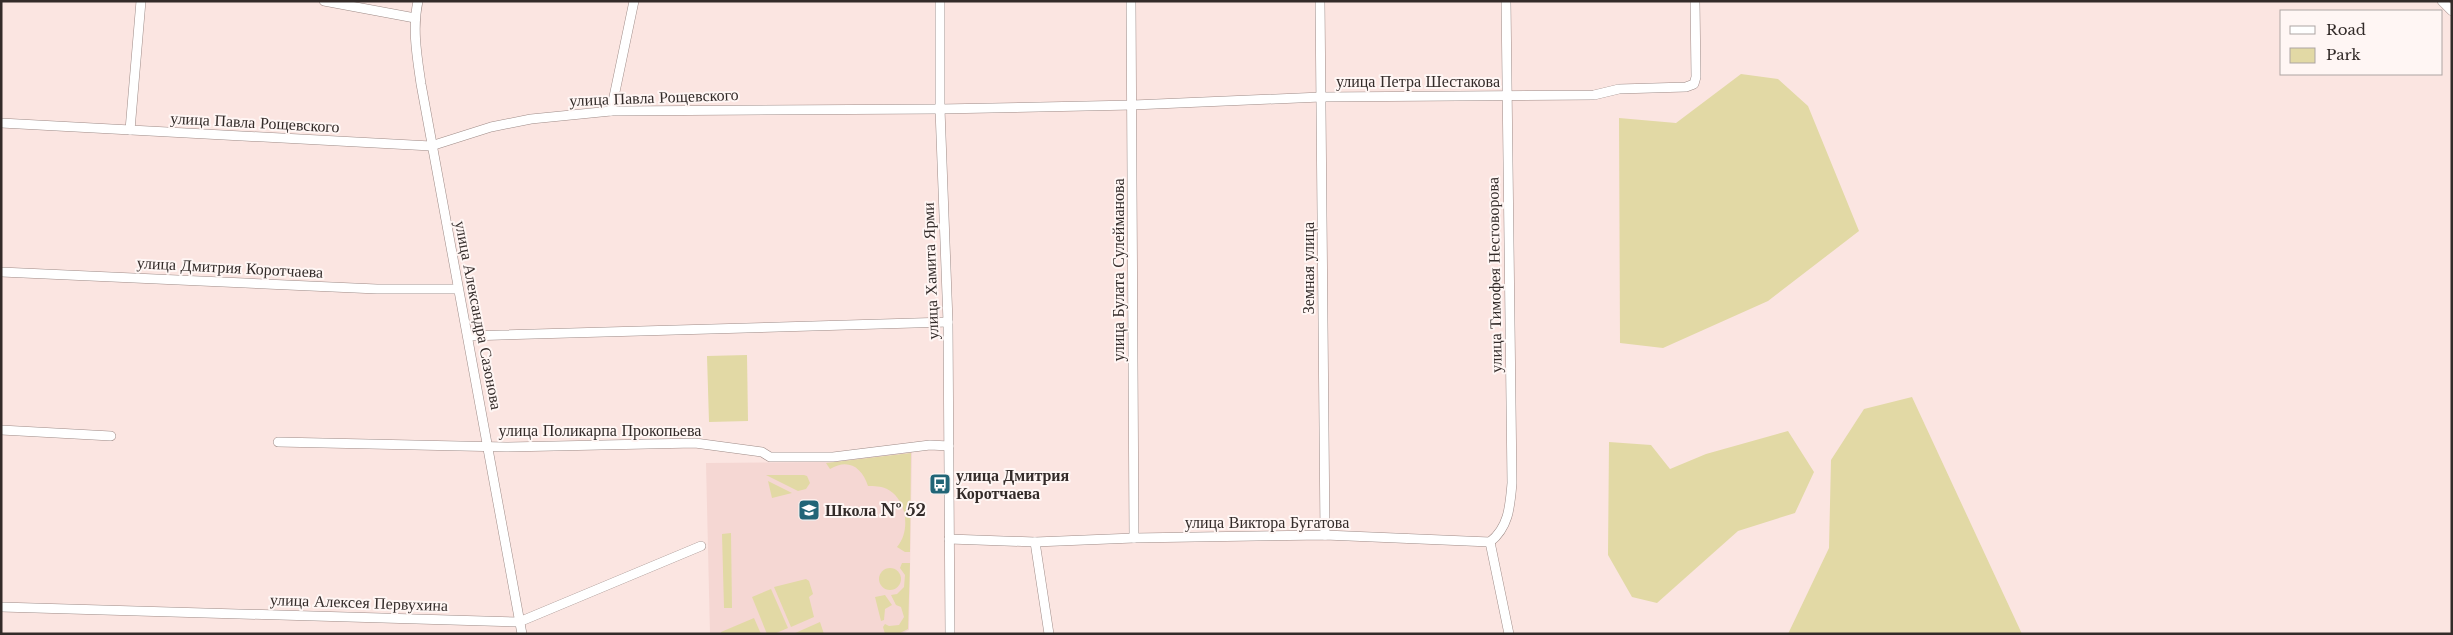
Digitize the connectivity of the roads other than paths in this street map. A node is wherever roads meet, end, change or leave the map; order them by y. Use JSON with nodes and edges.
{"nodes":[{"id":1,"x":141,"y":1,"type":"edge"},
{"id":2,"x":324,"y":1,"type":"edge"},
{"id":3,"x":418,"y":1,"type":"edge"},
{"id":4,"x":634,"y":1,"type":"edge"},
{"id":5,"x":940,"y":1,"type":"edge"},
{"id":6,"x":1131,"y":1,"type":"edge"},
{"id":7,"x":1320,"y":1,"type":"edge"},
{"id":8,"x":1506,"y":1,"type":"edge"},
{"id":9,"x":1695,"y":1,"type":"edge"},
{"id":10,"x":2442,"y":1,"type":"edge"},
{"id":11,"x":2452,"y":11,"type":"edge"},
{"id":12,"x":414,"y":18,"type":"junction"},
{"id":13,"x":1507,"y":96,"type":"junction"},
{"id":14,"x":1321,"y":97,"type":"junction"},
{"id":15,"x":1133,"y":105,"type":"junction"},
{"id":16,"x":940,"y":109,"type":"junction"},
{"id":17,"x":611,"y":111,"type":"junction"},
{"id":18,"x":1,"y":123,"type":"edge"},
{"id":19,"x":130,"y":130,"type":"junction"},
{"id":20,"x":431,"y":146,"type":"junction"},
{"id":21,"x":1,"y":272,"type":"edge"},
{"id":22,"x":458,"y":289,"type":"junction"},
{"id":23,"x":948,"y":322,"type":"junction"},
{"id":24,"x":469,"y":336,"type":"junction"},
{"id":25,"x":1,"y":430,"type":"edge"},
{"id":26,"x":111,"y":436,"type":"dead end"},
{"id":27,"x":278,"y":442,"type":"dead end"},
{"id":28,"x":488,"y":446,"type":"junction"},
{"id":29,"x":949,"y":446,"type":"junction"},
{"id":30,"x":1325,"y":535,"type":"junction"},
{"id":31,"x":1134,"y":538,"type":"junction"},
{"id":32,"x":950,"y":539,"type":"junction"},
{"id":33,"x":1035,"y":542,"type":"junction"},
{"id":34,"x":1490,"y":542,"type":"junction"},
{"id":35,"x":701,"y":546,"type":"dead end"},
{"id":36,"x":1,"y":607,"type":"edge"},
{"id":37,"x":520,"y":622,"type":"junction"},
{"id":38,"x":522,"y":634,"type":"edge"},
{"id":39,"x":950,"y":634,"type":"edge"},
{"id":40,"x":1049,"y":634,"type":"edge"},
{"id":41,"x":1509,"y":634,"type":"edge"}],
"edges":[{"from":1,"to":19,"type":"street"},
{"from":2,"to":12,"type":"street"},
{"from":3,"to":12,"type":"street","name":"улица Александра Сазонова"},
{"from":4,"to":17,"type":"street"},
{"from":5,"to":16,"type":"street","name":"улица Хамита Ярми"},
{"from":6,"to":15,"type":"street","name":"улица Булата Сулейманова"},
{"from":7,"to":14,"type":"street","name":"Земная улица"},
{"from":8,"to":13,"type":"street","name":"улица Тимофея Несговорова"},
{"from":9,"to":13,"type":"street","name":"улица Петра Шестакова"},
{"from":10,"to":11,"type":"street"},
{"from":12,"to":20,"type":"street","name":"улица Александра Сазонова"},
{"from":13,"to":14,"type":"street","name":"улица Петра Шестакова"},
{"from":13,"to":34,"type":"street","name":"улица Тимофея Несговорова"},
{"from":14,"to":15,"type":"street","name":"улица Петра Шестакова"},
{"from":14,"to":30,"type":"street","name":"Земная улица"},
{"from":15,"to":16,"type":"street","name":"улица Павла Рощевского"},
{"from":15,"to":31,"type":"street","name":"улица Булата Сулейманова"},
{"from":16,"to":17,"type":"street","name":"улица Павла Рощевского"},
{"from":16,"to":23,"type":"street","name":"улица Хамита Ярми"},
{"from":17,"to":20,"type":"street","name":"улица Павла Рощевского"},
{"from":18,"to":19,"type":"street","name":"улица Павла Рощевского"},
{"from":19,"to":20,"type":"street","name":"улица Павла Рощевского"},
{"from":20,"to":22,"type":"street","name":"улица Александра Сазонова"},
{"from":21,"to":22,"type":"street","name":"улица Дмитрия Коротчаева"},
{"from":22,"to":24,"type":"street","name":"улица Александра Сазонова"},
{"from":23,"to":24,"type":"street"},
{"from":23,"to":29,"type":"street","name":"улица Хамита Ярми"},
{"from":24,"to":28,"type":"street","name":"улица Александра Сазонова"},
{"from":25,"to":26,"type":"street"},
{"from":27,"to":28,"type":"street","name":"улица Поликарпа Прокопьева"},
{"from":28,"to":29,"type":"street","name":"улица Поликарпа Прокопьева"},
{"from":28,"to":37,"type":"street","name":"улица Александра Сазонова"},
{"from":29,"to":32,"type":"street","name":"улица Хамита Ярми"},
{"from":30,"to":31,"type":"street","name":"улица Виктора Бугатова"},
{"from":30,"to":34,"type":"street","name":"улица Виктора Бугатова"},
{"from":31,"to":33,"type":"street","name":"улица Виктора Бугатова"},
{"from":32,"to":33,"type":"street","name":"улица Виктора Бугатова"},
{"from":32,"to":39,"type":"street","name":"улица Хамита Ярми"},
{"from":33,"to":40,"type":"street"},
{"from":34,"to":41,"type":"street"},
{"from":35,"to":37,"type":"street","name":"улица Алексея Первухина"},
{"from":36,"to":37,"type":"street","name":"улица Алексея Первухина"},
{"from":37,"to":38,"type":"street","name":"улица Александра Сазонова"}]}
